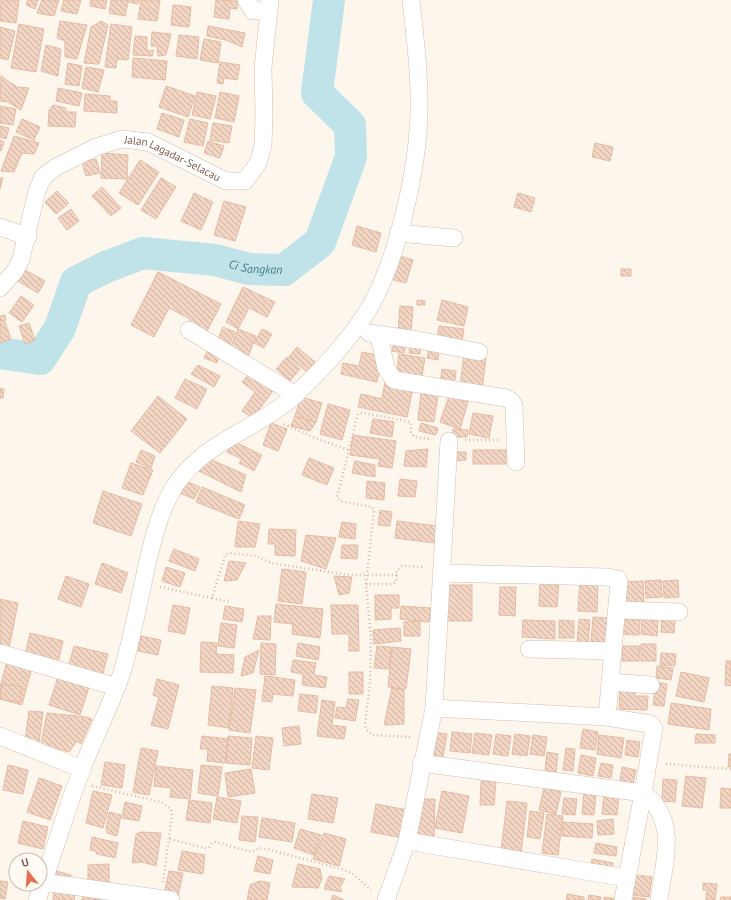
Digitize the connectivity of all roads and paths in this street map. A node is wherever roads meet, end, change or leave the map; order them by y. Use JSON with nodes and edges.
{"nodes":[{"id":1,"x":411,"y":0,"type":"edge"},
{"id":2,"x":260,"y":7,"type":"edge"},
{"id":3,"x":12,"y":231,"type":"edge"},
{"id":4,"x":398,"y":233,"type":"junction"},
{"id":5,"x":454,"y":238,"type":"dead end"},
{"id":6,"x":0,"y":288,"type":"edge"},
{"id":7,"x":356,"y":328,"type":"junction"},
{"id":8,"x":189,"y":330,"type":"dead end"},
{"id":9,"x":379,"y":336,"type":"junction"},
{"id":10,"x":479,"y":352,"type":"dead end"},
{"id":11,"x":296,"y":395,"type":"junction"},
{"id":12,"x":269,"y":416,"type":"junction"},
{"id":13,"x":449,"y":440,"type":"junction"},
{"id":14,"x":515,"y":440,"type":"junction"},
{"id":15,"x":349,"y":450,"type":"junction"},
{"id":16,"x":516,"y":462,"type":"dead end"},
{"id":17,"x":442,"y":570,"type":"junction"},
{"id":18,"x":366,"y":575,"type":"junction"},
{"id":19,"x":397,"y":575,"type":"junction"},
{"id":20,"x":142,"y":584,"type":"junction"},
{"id":21,"x":366,"y":584,"type":"junction"},
{"id":22,"x":212,"y":598,"type":"junction"},
{"id":23,"x":230,"y":602,"type":"dead end"},
{"id":24,"x":616,"y":610,"type":"junction"},
{"id":25,"x":679,"y":612,"type":"dead end"},
{"id":26,"x":529,"y":649,"type":"dead end"},
{"id":27,"x":612,"y":651,"type":"junction"},
{"id":28,"x":0,"y":653,"type":"edge"},
{"id":29,"x":610,"y":682,"type":"junction"},
{"id":30,"x":651,"y":685,"type":"dead end"},
{"id":31,"x":117,"y":688,"type":"junction"},
{"id":32,"x":434,"y":708,"type":"junction"},
{"id":33,"x":607,"y":717,"type":"junction"},
{"id":34,"x":0,"y":736,"type":"edge"},
{"id":35,"x":427,"y":738,"type":"junction"},
{"id":36,"x":648,"y":762,"type":"junction"},
{"id":37,"x":421,"y":763,"type":"junction"},
{"id":38,"x":731,"y":769,"type":"edge"},
{"id":39,"x":79,"y":776,"type":"junction"},
{"id":40,"x":643,"y":793,"type":"junction"},
{"id":41,"x":170,"y":839,"type":"junction"},
{"id":42,"x":407,"y":841,"type":"junction"},
{"id":43,"x":48,"y":870,"type":"edge"},
{"id":44,"x":626,"y":878,"type":"junction"},
{"id":45,"x":48,"y":883,"type":"edge"},
{"id":46,"x":381,"y":897,"type":"edge"},
{"id":47,"x":165,"y":899,"type":"edge"},
{"id":48,"x":623,"y":900,"type":"edge"},
{"id":49,"x":659,"y":900,"type":"edge"}],
"edges":[{"from":1,"to":4,"type":"street"},
{"from":2,"to":3,"type":"street","name":"Jalan Lagadar-Selacau"},
{"from":3,"to":6,"type":"street","name":"Jalan Lagadar-Selacau"},
{"from":4,"to":5,"type":"street"},
{"from":4,"to":7,"type":"street"},
{"from":7,"to":9,"type":"street"},
{"from":7,"to":11,"type":"street"},
{"from":8,"to":11,"type":"street"},
{"from":9,"to":10,"type":"street"},
{"from":9,"to":14,"type":"street"},
{"from":11,"to":12,"type":"street"},
{"from":12,"to":15,"type":"path"},
{"from":12,"to":20,"type":"street"},
{"from":13,"to":14,"type":"path"},
{"from":13,"to":15,"type":"path"},
{"from":13,"to":17,"type":"street"},
{"from":14,"to":16,"type":"street"},
{"from":15,"to":18,"type":"path"},
{"from":17,"to":19,"type":"path"},
{"from":17,"to":24,"type":"street"},
{"from":17,"to":32,"type":"street"},
{"from":18,"to":19,"type":"path"},
{"from":18,"to":21,"type":"path"},
{"from":18,"to":22,"type":"path"},
{"from":19,"to":21,"type":"path"},
{"from":20,"to":22,"type":"path"},
{"from":20,"to":31,"type":"street"},
{"from":21,"to":35,"type":"path"},
{"from":22,"to":23,"type":"path"},
{"from":24,"to":25,"type":"street"},
{"from":24,"to":27,"type":"street"},
{"from":26,"to":27,"type":"street"},
{"from":27,"to":29,"type":"street"},
{"from":28,"to":31,"type":"street"},
{"from":29,"to":30,"type":"street"},
{"from":29,"to":33,"type":"street"},
{"from":31,"to":39,"type":"street"},
{"from":32,"to":33,"type":"street"},
{"from":32,"to":35,"type":"street"},
{"from":33,"to":36,"type":"street"},
{"from":34,"to":39,"type":"street"},
{"from":35,"to":37,"type":"street"},
{"from":36,"to":38,"type":"path"},
{"from":36,"to":40,"type":"street"},
{"from":37,"to":40,"type":"street"},
{"from":37,"to":42,"type":"street"},
{"from":39,"to":41,"type":"path"},
{"from":39,"to":43,"type":"street"},
{"from":40,"to":44,"type":"street"},
{"from":40,"to":49,"type":"street"},
{"from":41,"to":46,"type":"path"},
{"from":41,"to":47,"type":"path"},
{"from":42,"to":44,"type":"street"},
{"from":42,"to":46,"type":"street"},
{"from":44,"to":48,"type":"street"},
{"from":45,"to":47,"type":"street"}]}
